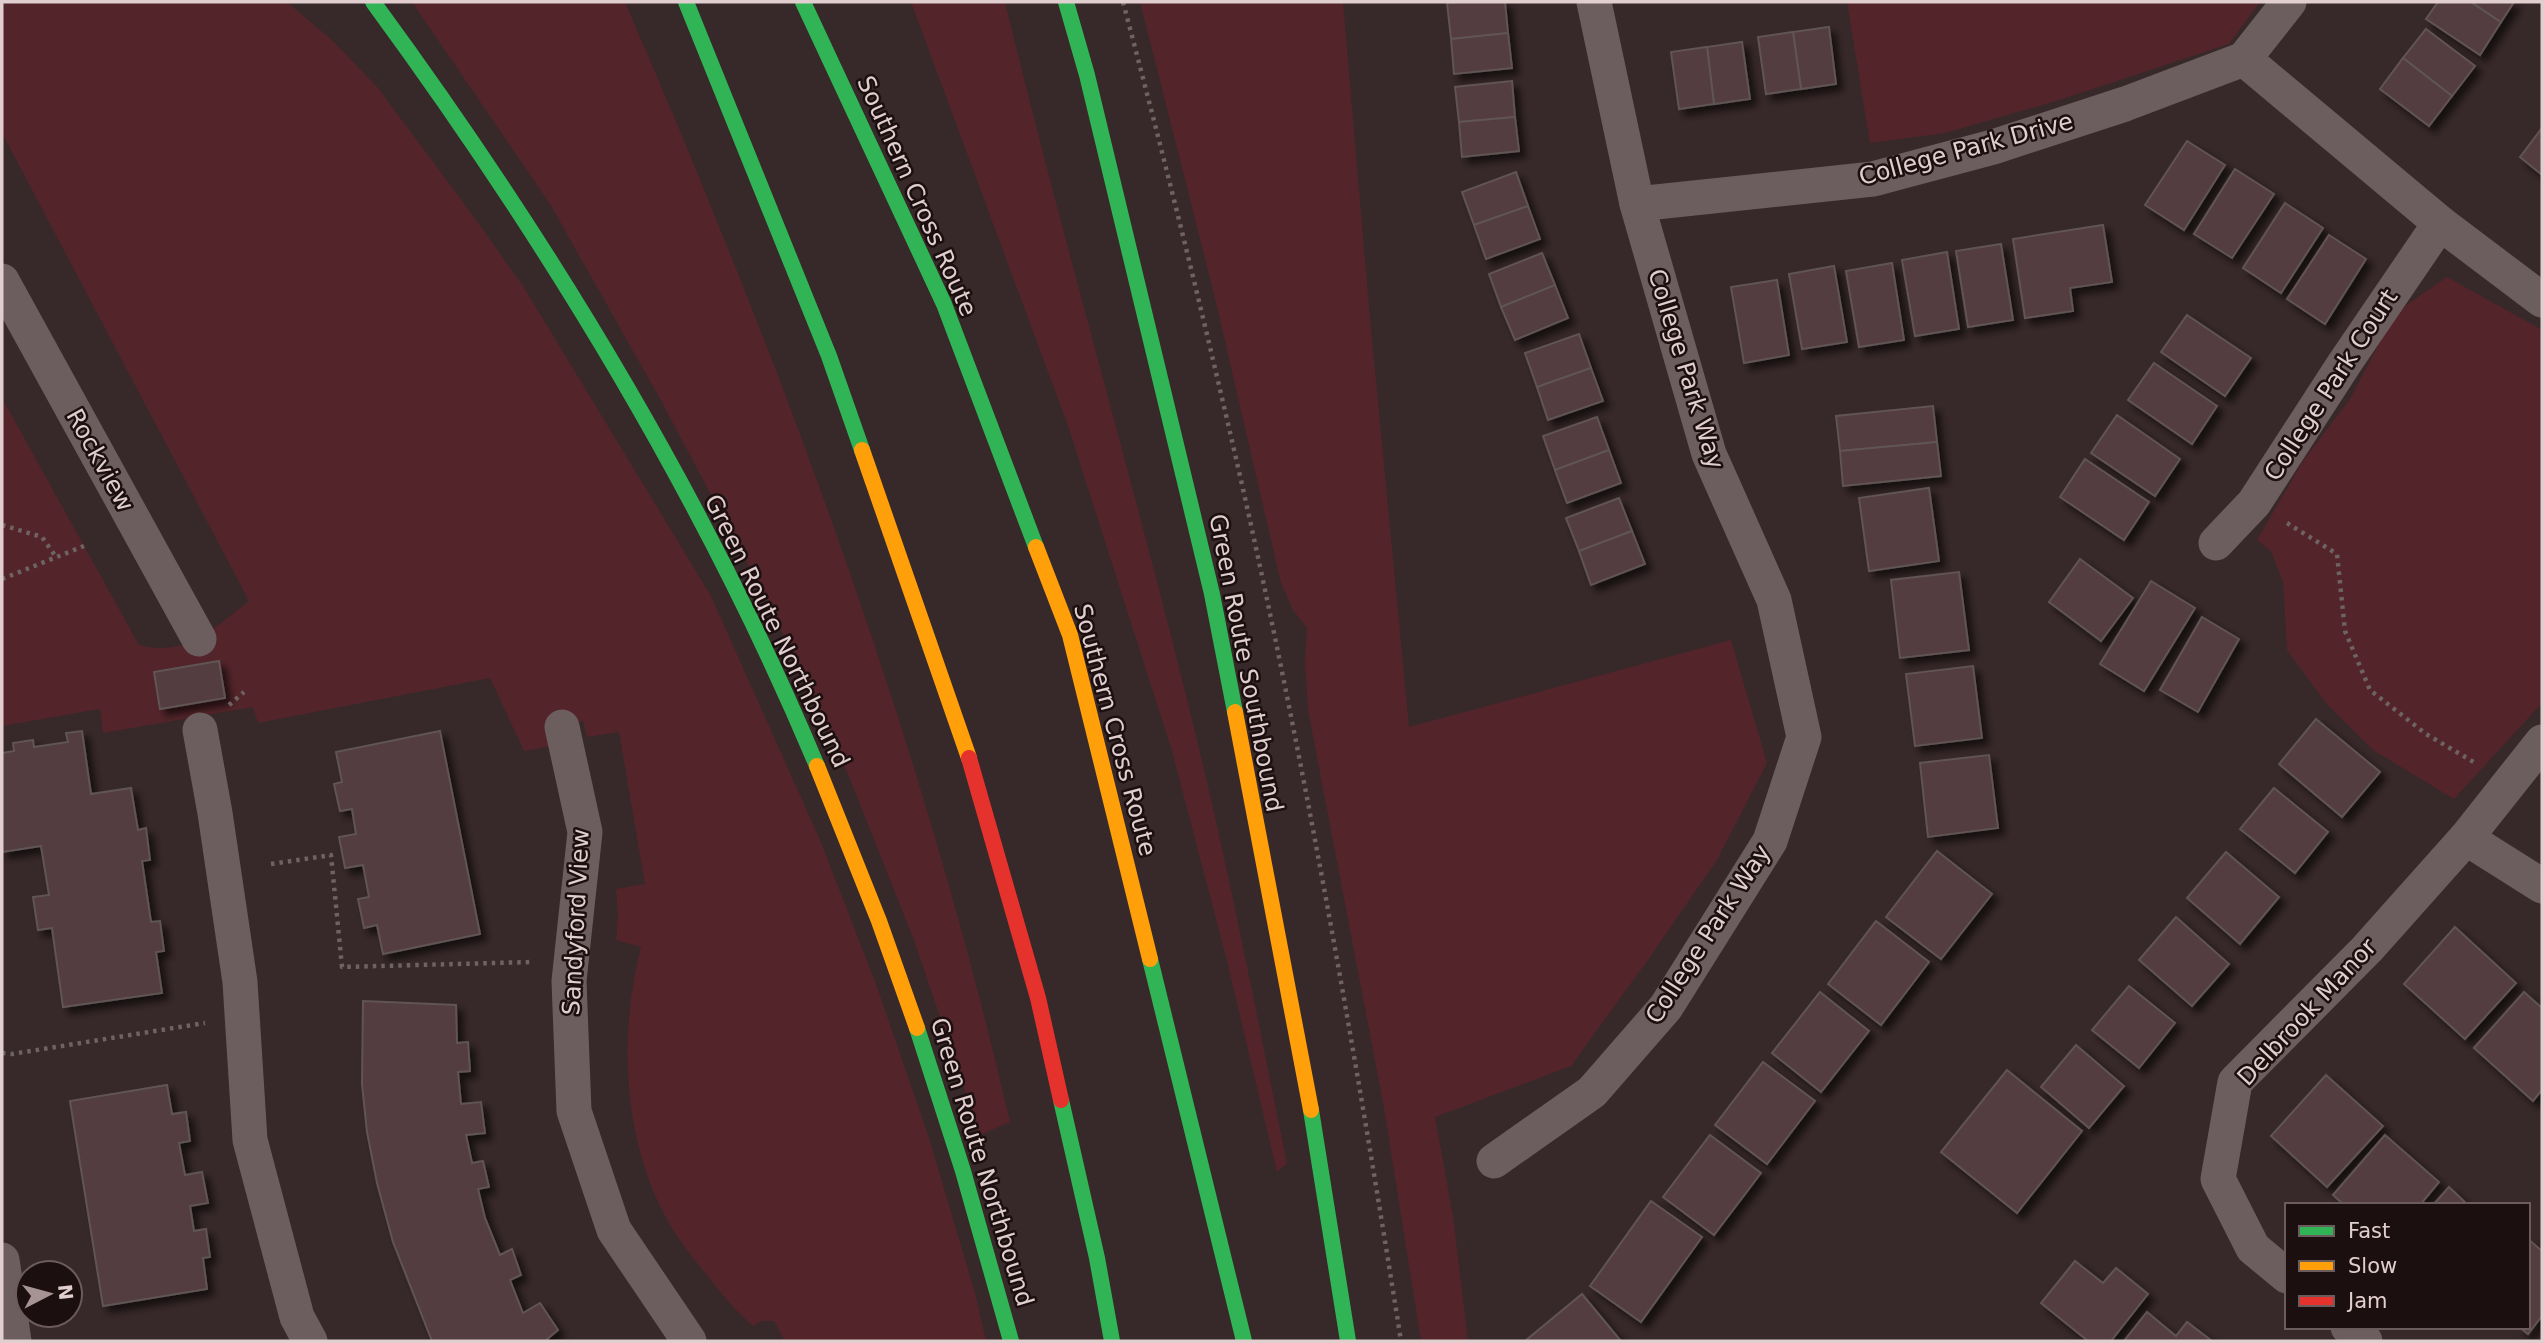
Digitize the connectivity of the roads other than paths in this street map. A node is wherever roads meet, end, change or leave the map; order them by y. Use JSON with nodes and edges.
{"nodes":[{"id":1,"x":373,"y":2,"type":"edge"},
{"id":2,"x":686,"y":2,"type":"edge"},
{"id":3,"x":803,"y":2,"type":"edge"},
{"id":4,"x":1066,"y":2,"type":"edge"},
{"id":5,"x":1594,"y":2,"type":"edge"},
{"id":6,"x":2289,"y":2,"type":"edge"},
{"id":7,"x":2244,"y":59,"type":"junction"},
{"id":8,"x":1637,"y":204,"type":"junction"},
{"id":9,"x":2440,"y":223,"type":"junction"},
{"id":10,"x":2,"y":281,"type":"edge"},
{"id":11,"x":2542,"y":300,"type":"edge"},
{"id":12,"x":2216,"y":543,"type":"dead end"},
{"id":13,"x":199,"y":639,"type":"dead end"},
{"id":14,"x":562,"y":727,"type":"dead end"},
{"id":15,"x":200,"y":730,"type":"dead end"},
{"id":16,"x":2542,"y":742,"type":"edge"},
{"id":17,"x":2466,"y":838,"type":"junction"},
{"id":18,"x":2542,"y":886,"type":"edge"},
{"id":19,"x":1494,"y":1161,"type":"dead end"},
{"id":20,"x":2,"y":1260,"type":"edge"},
{"id":21,"x":2285,"y":1274,"type":"edge"},
{"id":22,"x":2350,"y":1329,"type":"edge"},
{"id":23,"x":14,"y":1341,"type":"edge"},
{"id":24,"x":310,"y":1341,"type":"edge"},
{"id":25,"x":689,"y":1341,"type":"edge"},
{"id":26,"x":1011,"y":1341,"type":"edge"},
{"id":27,"x":1112,"y":1341,"type":"edge"},
{"id":28,"x":1244,"y":1341,"type":"edge"},
{"id":29,"x":1348,"y":1341,"type":"edge"},
{"id":30,"x":2365,"y":1341,"type":"edge"}],
"edges":[{"from":1,"to":26,"type":"main road","name":"Green Route Northbound"},
{"from":2,"to":27,"type":"main road"},
{"from":3,"to":28,"type":"main road","name":"Southern Cross Route"},
{"from":4,"to":29,"type":"main road","name":"Green Route Southbound"},
{"from":5,"to":8,"type":"street","name":"College Park Way"},
{"from":6,"to":7,"type":"street"},
{"from":7,"to":8,"type":"street","name":"College Park Drive"},
{"from":7,"to":9,"type":"street"},
{"from":8,"to":19,"type":"street","name":"College Park Way"},
{"from":9,"to":11,"type":"street"},
{"from":9,"to":12,"type":"street","name":"College Park Court"},
{"from":10,"to":13,"type":"street","name":"Rockview"},
{"from":14,"to":25,"type":"street","name":"Sandyford View"},
{"from":15,"to":24,"type":"street"},
{"from":16,"to":17,"type":"street","name":"Delbrook Manor"},
{"from":17,"to":18,"type":"street"},
{"from":17,"to":21,"type":"street","name":"Delbrook Manor"},
{"from":20,"to":23,"type":"street"},
{"from":22,"to":30,"type":"street"}]}
